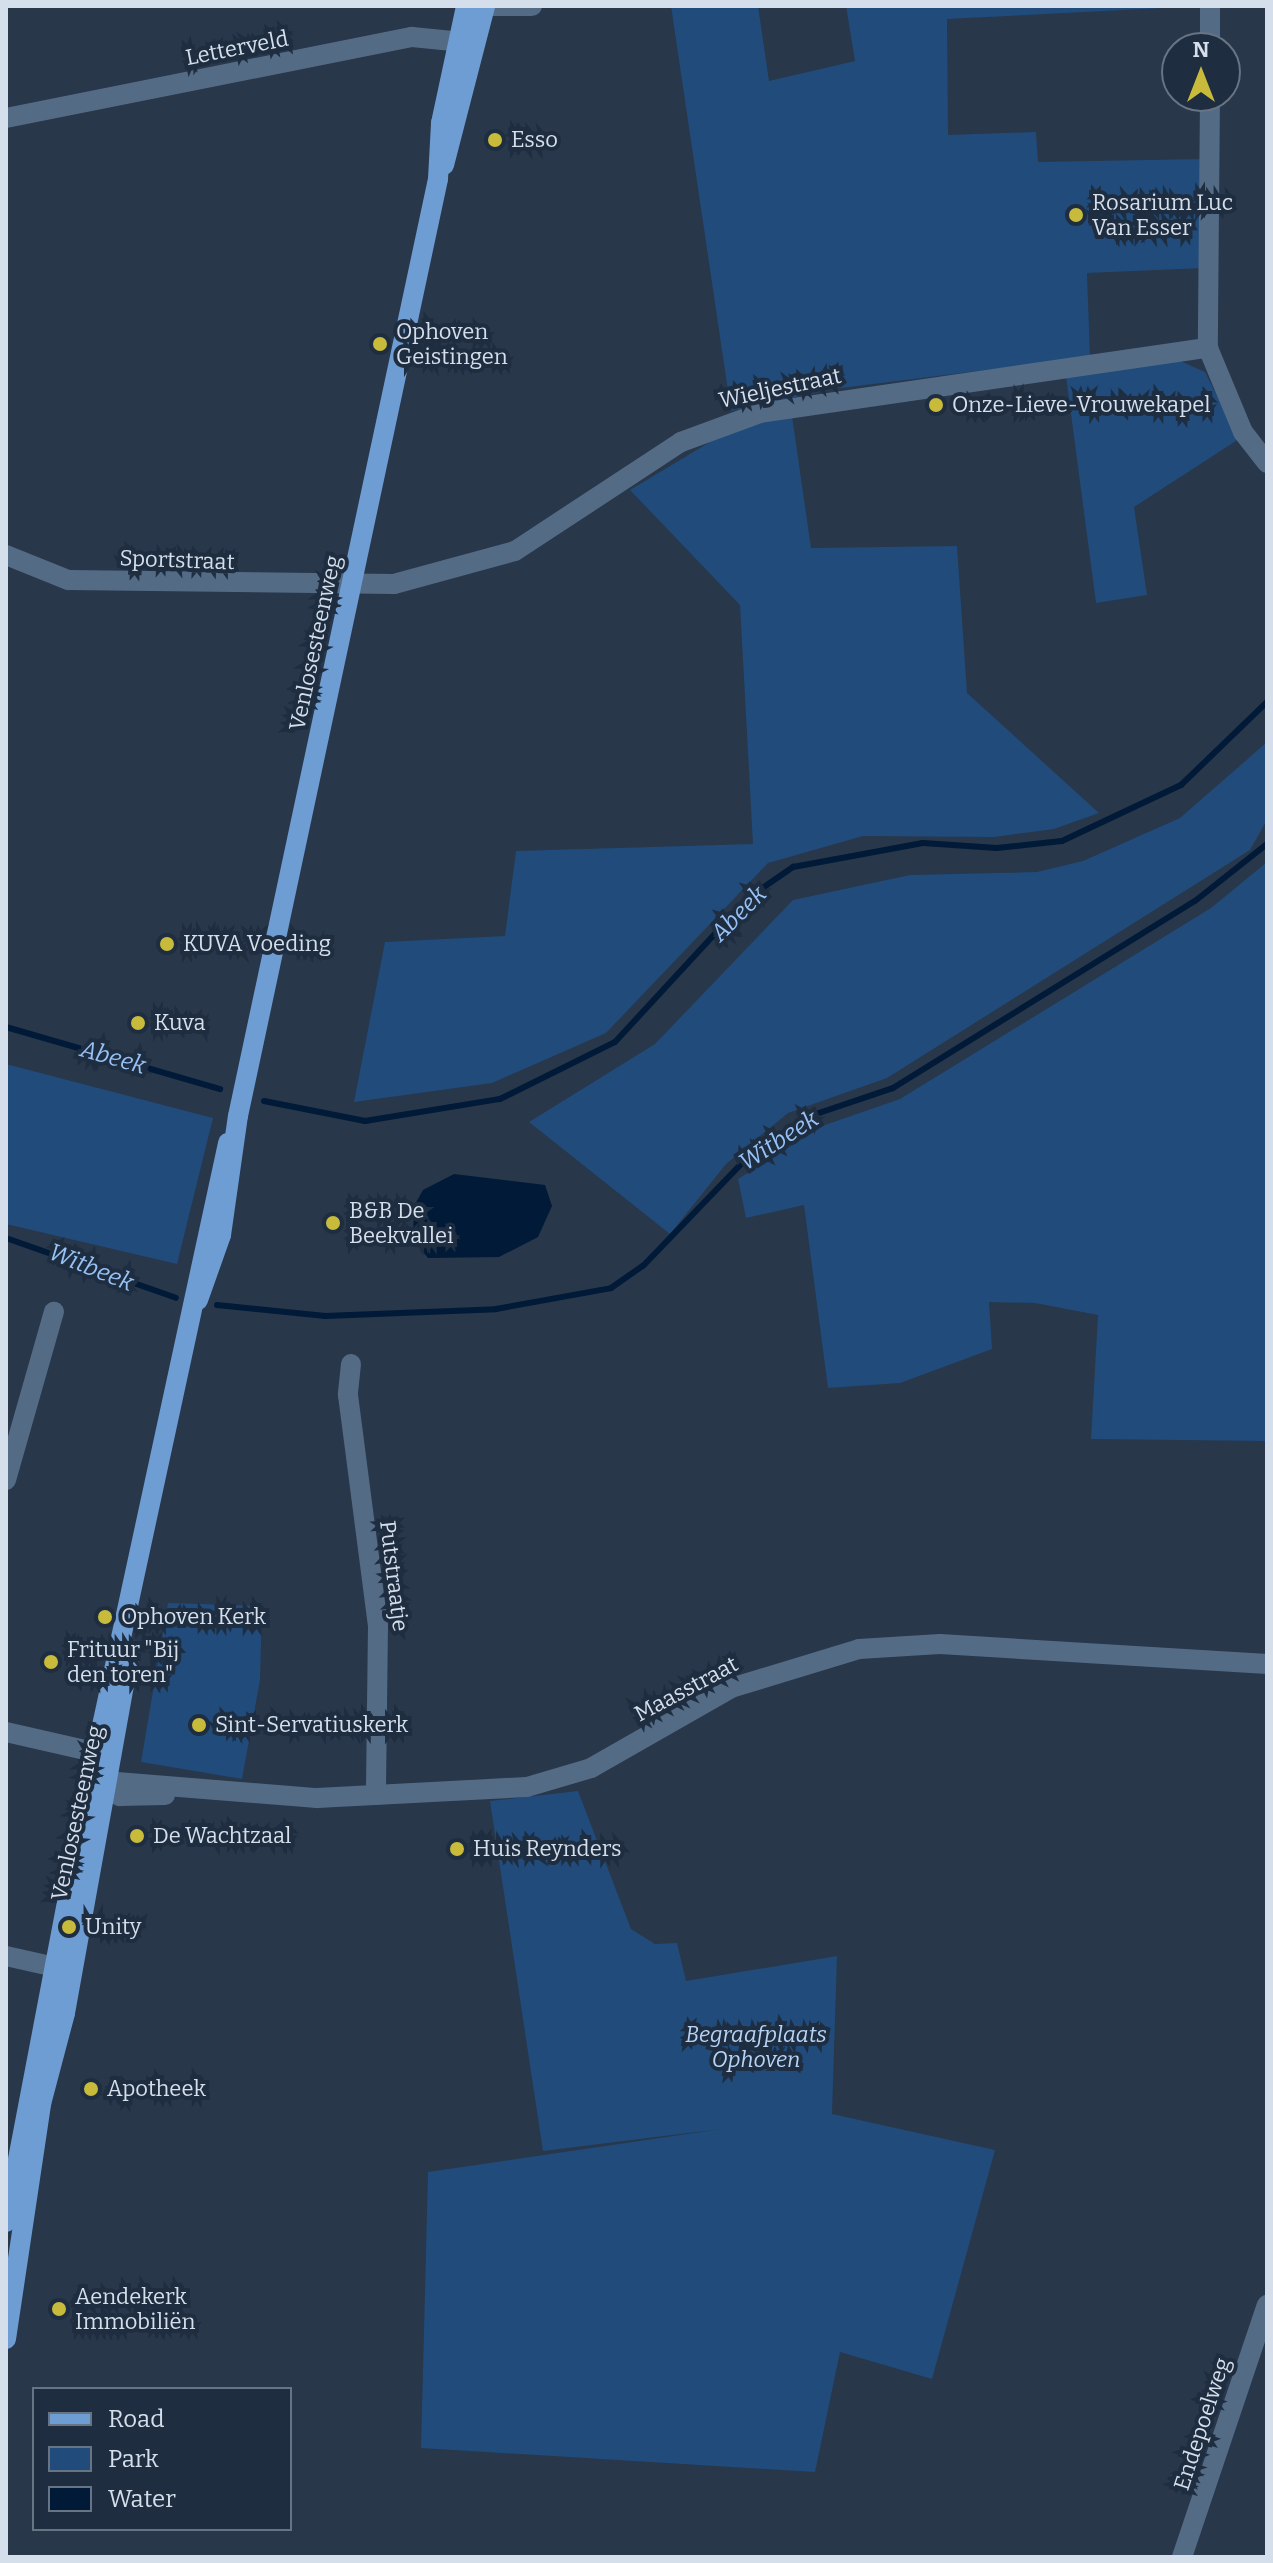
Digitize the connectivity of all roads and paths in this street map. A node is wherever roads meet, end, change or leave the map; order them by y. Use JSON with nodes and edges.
{"nodes":[{"id":1,"x":466,"y":6,"type":"edge"},
{"id":2,"x":485,"y":6,"type":"edge"},
{"id":3,"x":493,"y":6,"type":"edge"},
{"id":4,"x":532,"y":6,"type":"edge"},
{"id":5,"x":1210,"y":6,"type":"edge"},
{"id":6,"x":1210,"y":32,"type":"edge"},
{"id":7,"x":468,"y":42,"type":"junction"},
{"id":8,"x":1210,"y":112,"type":"edge"},
{"id":9,"x":6,"y":118,"type":"edge"},
{"id":10,"x":1208,"y":348,"type":"junction"},
{"id":11,"x":1267,"y":463,"type":"edge"},
{"id":12,"x":6,"y":555,"type":"edge"},
{"id":13,"x":351,"y":587,"type":"junction"},
{"id":14,"x":54,"y":1312,"type":"dead end"},
{"id":15,"x":351,"y":1364,"type":"dead end"},
{"id":16,"x":6,"y":1480,"type":"edge"},
{"id":17,"x":1267,"y":1664,"type":"edge"},
{"id":18,"x":6,"y":1732,"type":"edge"},
{"id":19,"x":103,"y":1772,"type":"junction"},
{"id":20,"x":376,"y":1795,"type":"junction"},
{"id":21,"x":6,"y":1956,"type":"edge"},
{"id":22,"x":52,"y":1967,"type":"junction"},
{"id":23,"x":73,"y":1971,"type":"junction"},
{"id":24,"x":6,"y":2222,"type":"edge"},
{"id":25,"x":1267,"y":2305,"type":"edge"},
{"id":26,"x":6,"y":2339,"type":"edge"},
{"id":27,"x":1182,"y":2557,"type":"edge"}],
"edges":[{"from":1,"to":7,"type":"main road","name":"Venlosesteenweg"},
{"from":2,"to":7,"type":"main road","name":"Venlosesteenweg"},
{"from":3,"to":4,"type":"street"},
{"from":5,"to":6,"type":"street"},
{"from":7,"to":9,"type":"street","name":"Letterveld"},
{"from":7,"to":13,"type":"main road","name":"Venlosesteenweg"},
{"from":8,"to":10,"type":"street"},
{"from":10,"to":11,"type":"street"},
{"from":10,"to":13,"type":"street","name":"Wieljestraat"},
{"from":12,"to":13,"type":"street","name":"Sportstraat"},
{"from":13,"to":19,"type":"main road","name":"Venlosesteenweg"},
{"from":14,"to":16,"type":"street"},
{"from":15,"to":20,"type":"street","name":"Putstraatje"},
{"from":17,"to":20,"type":"street","name":"Maasstraat"},
{"from":18,"to":19,"type":"street","name":"Maasstraat"},
{"from":19,"to":20,"type":"street","name":"Maasstraat"},
{"from":19,"to":22,"type":"main road","name":"Venlosesteenweg"},
{"from":19,"to":23,"type":"main road","name":"Venlosesteenweg"},
{"from":21,"to":22,"type":"street"},
{"from":22,"to":23,"type":"street"},
{"from":22,"to":24,"type":"main road","name":"Venlosesteenweg"},
{"from":23,"to":26,"type":"main road","name":"Venlosesteenweg"},
{"from":25,"to":27,"type":"street","name":"Endepoelweg"}]}
